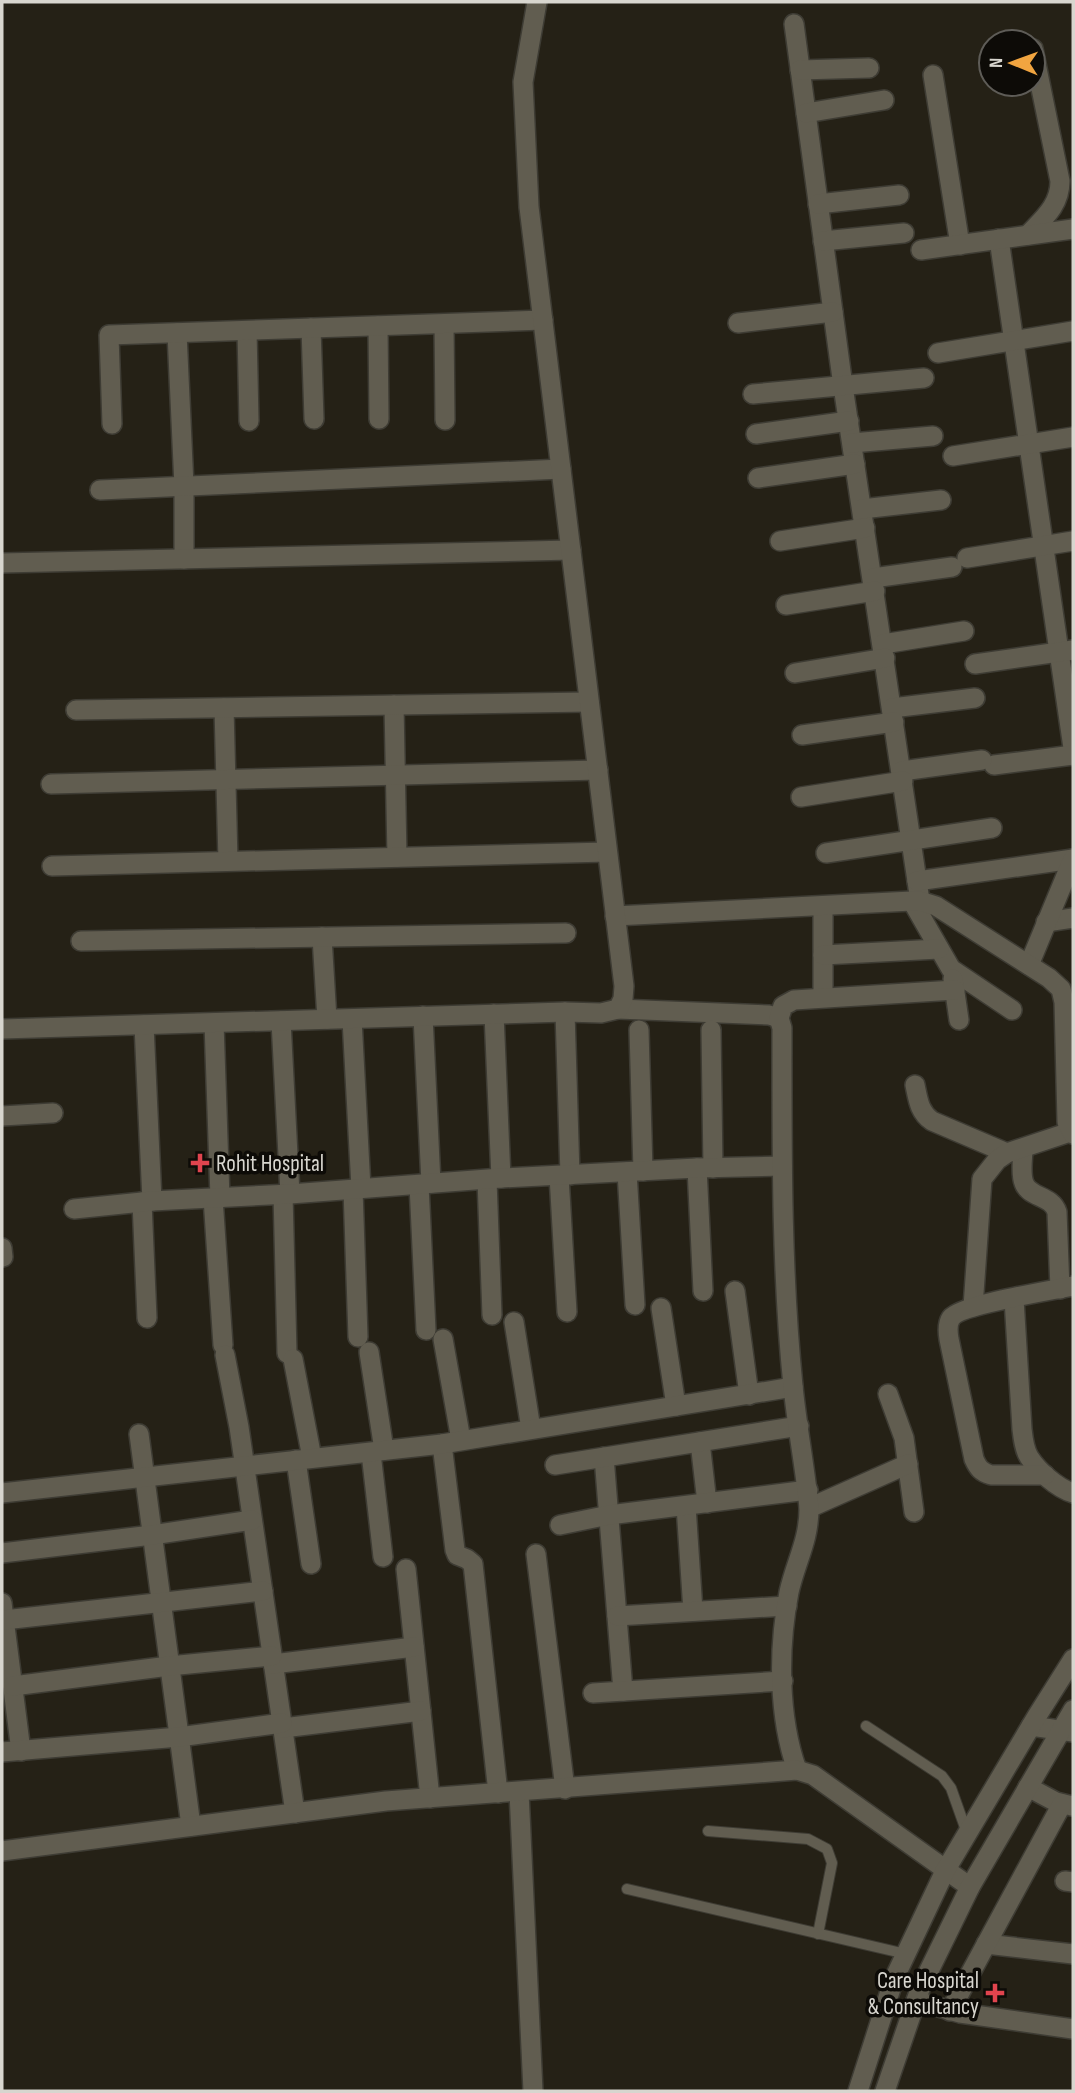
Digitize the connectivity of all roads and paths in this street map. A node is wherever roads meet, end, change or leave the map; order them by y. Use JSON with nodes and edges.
{"nodes":[{"id":1,"x":537,"y":2,"type":"edge"},
{"id":2,"x":794,"y":24,"type":"dead end"},
{"id":3,"x":869,"y":68,"type":"dead end"},
{"id":4,"x":800,"y":70,"type":"junction"},
{"id":5,"x":933,"y":75,"type":"dead end"},
{"id":6,"x":1043,"y":98,"type":"edge"},
{"id":7,"x":884,"y":100,"type":"dead end"},
{"id":8,"x":806,"y":113,"type":"junction"},
{"id":9,"x":898,"y":195,"type":"dead end"},
{"id":10,"x":818,"y":204,"type":"junction"},
{"id":11,"x":1073,"y":229,"type":"edge"},
{"id":12,"x":904,"y":233,"type":"dead end"},
{"id":13,"x":1028,"y":235,"type":"junction"},
{"id":14,"x":999,"y":239,"type":"junction"},
{"id":15,"x":823,"y":241,"type":"junction"},
{"id":16,"x":960,"y":245,"type":"junction"},
{"id":17,"x":921,"y":250,"type":"dead end"},
{"id":18,"x":833,"y":312,"type":"junction"},
{"id":19,"x":543,"y":320,"type":"junction"},
{"id":20,"x":738,"y":323,"type":"dead end"},
{"id":21,"x":444,"y":324,"type":"junction"},
{"id":22,"x":378,"y":326,"type":"junction"},
{"id":23,"x":311,"y":328,"type":"junction"},
{"id":24,"x":247,"y":331,"type":"junction"},
{"id":25,"x":1073,"y":331,"type":"edge"},
{"id":26,"x":177,"y":333,"type":"junction"},
{"id":27,"x":1014,"y":341,"type":"junction"},
{"id":28,"x":937,"y":353,"type":"dead end"},
{"id":29,"x":924,"y":378,"type":"dead end"},
{"id":30,"x":843,"y":386,"type":"junction"},
{"id":31,"x":753,"y":394,"type":"dead end"},
{"id":32,"x":314,"y":419,"type":"dead end"},
{"id":33,"x":379,"y":419,"type":"dead end"},
{"id":34,"x":445,"y":420,"type":"dead end"},
{"id":35,"x":249,"y":421,"type":"dead end"},
{"id":36,"x":849,"y":421,"type":"junction"},
{"id":37,"x":112,"y":424,"type":"dead end"},
{"id":38,"x":756,"y":434,"type":"dead end"},
{"id":39,"x":933,"y":436,"type":"dead end"},
{"id":40,"x":1073,"y":437,"type":"edge"},
{"id":41,"x":852,"y":443,"type":"junction"},
{"id":42,"x":1029,"y":444,"type":"junction"},
{"id":43,"x":953,"y":456,"type":"dead end"},
{"id":44,"x":855,"y":464,"type":"junction"},
{"id":45,"x":561,"y":469,"type":"junction"},
{"id":46,"x":758,"y":478,"type":"dead end"},
{"id":47,"x":184,"y":486,"type":"junction"},
{"id":48,"x":100,"y":490,"type":"dead end"},
{"id":49,"x":941,"y":500,"type":"dead end"},
{"id":50,"x":864,"y":518,"type":"junction"},
{"id":51,"x":780,"y":541,"type":"dead end"},
{"id":52,"x":1073,"y":541,"type":"edge"},
{"id":53,"x":1044,"y":545,"type":"junction"},
{"id":54,"x":571,"y":550,"type":"junction"},
{"id":55,"x":184,"y":559,"type":"junction"},
{"id":56,"x":2,"y":564,"type":"edge"},
{"id":57,"x":874,"y":585,"type":"junction"},
{"id":58,"x":786,"y":605,"type":"dead end"},
{"id":59,"x":964,"y":631,"type":"dead end"},
{"id":60,"x":884,"y":651,"type":"junction"},
{"id":61,"x":1066,"y":651,"type":"edge"},
{"id":62,"x":975,"y":664,"type":"dead end"},
{"id":63,"x":795,"y":673,"type":"dead end"},
{"id":64,"x":975,"y":698,"type":"dead end"},
{"id":65,"x":589,"y":702,"type":"junction"},
{"id":66,"x":394,"y":705,"type":"junction"},
{"id":67,"x":224,"y":708,"type":"junction"},
{"id":68,"x":76,"y":710,"type":"dead end"},
{"id":69,"x":893,"y":715,"type":"junction"},
{"id":70,"x":802,"y":735,"type":"dead end"},
{"id":71,"x":1073,"y":748,"type":"edge"},
{"id":72,"x":1073,"y":755,"type":"edge"},
{"id":73,"x":598,"y":770,"type":"junction"},
{"id":74,"x":395,"y":775,"type":"junction"},
{"id":75,"x":903,"y":776,"type":"junction"},
{"id":76,"x":226,"y":779,"type":"junction"},
{"id":77,"x":51,"y":784,"type":"dead end"},
{"id":78,"x":801,"y":797,"type":"dead end"},
{"id":79,"x":992,"y":828,"type":"dead end"},
{"id":80,"x":912,"y":841,"type":"junction"},
{"id":81,"x":607,"y":852,"type":"junction"},
{"id":82,"x":826,"y":853,"type":"dead end"},
{"id":83,"x":397,"y":857,"type":"junction"},
{"id":84,"x":1073,"y":859,"type":"edge"},
{"id":85,"x":228,"y":861,"type":"junction"},
{"id":86,"x":52,"y":866,"type":"dead end"},
{"id":87,"x":916,"y":894,"type":"junction"},
{"id":88,"x":823,"y":906,"type":"junction"},
{"id":89,"x":615,"y":916,"type":"junction"},
{"id":90,"x":1073,"y":919,"type":"edge"},
{"id":91,"x":1046,"y":922,"type":"junction"},
{"id":92,"x":566,"y":933,"type":"dead end"},
{"id":93,"x":322,"y":937,"type":"junction"},
{"id":94,"x":81,"y":941,"type":"dead end"},
{"id":95,"x":939,"y":949,"type":"junction"},
{"id":96,"x":823,"y":955,"type":"junction"},
{"id":97,"x":1029,"y":965,"type":"junction"},
{"id":98,"x":951,"y":969,"type":"junction"},
{"id":99,"x":955,"y":990,"type":"junction"},
{"id":100,"x":823,"y":997,"type":"junction"},
{"id":101,"x":618,"y":1009,"type":"junction"},
{"id":102,"x":1012,"y":1010,"type":"dead end"},
{"id":103,"x":565,"y":1012,"type":"junction"},
{"id":104,"x":494,"y":1014,"type":"junction"},
{"id":105,"x":423,"y":1016,"type":"junction"},
{"id":106,"x":779,"y":1018,"type":"junction"},
{"id":107,"x":327,"y":1019,"type":"junction"},
{"id":108,"x":352,"y":1019,"type":"junction"},
{"id":109,"x":959,"y":1020,"type":"dead end"},
{"id":110,"x":281,"y":1021,"type":"junction"},
{"id":111,"x":214,"y":1023,"type":"junction"},
{"id":112,"x":144,"y":1025,"type":"junction"},
{"id":113,"x":2,"y":1029,"type":"edge"},
{"id":114,"x":639,"y":1030,"type":"dead end"},
{"id":115,"x":711,"y":1030,"type":"dead end"},
{"id":116,"x":915,"y":1085,"type":"dead end"},
{"id":117,"x":53,"y":1113,"type":"dead end"},
{"id":118,"x":2,"y":1116,"type":"edge"},
{"id":119,"x":1072,"y":1133,"type":"edge"},
{"id":120,"x":1015,"y":1150,"type":"junction"},
{"id":121,"x":782,"y":1166,"type":"junction"},
{"id":122,"x":705,"y":1168,"type":"junction"},
{"id":123,"x":635,"y":1172,"type":"junction"},
{"id":124,"x":565,"y":1175,"type":"junction"},
{"id":125,"x":494,"y":1179,"type":"junction"},
{"id":126,"x":425,"y":1184,"type":"junction"},
{"id":127,"x":357,"y":1189,"type":"junction"},
{"id":128,"x":287,"y":1194,"type":"junction"},
{"id":129,"x":216,"y":1198,"type":"junction"},
{"id":130,"x":147,"y":1202,"type":"junction"},
{"id":131,"x":74,"y":1209,"type":"dead end"},
{"id":132,"x":1067,"y":1288,"type":"edge"},
{"id":133,"x":703,"y":1291,"type":"dead end"},
{"id":134,"x":735,"y":1291,"type":"dead end"},
{"id":135,"x":1014,"y":1298,"type":"junction"},
{"id":136,"x":635,"y":1305,"type":"dead end"},
{"id":137,"x":973,"y":1307,"type":"junction"},
{"id":138,"x":661,"y":1308,"type":"dead end"},
{"id":139,"x":567,"y":1312,"type":"dead end"},
{"id":140,"x":492,"y":1315,"type":"dead end"},
{"id":141,"x":146,"y":1318,"type":"dead end"},
{"id":142,"x":514,"y":1322,"type":"dead end"},
{"id":143,"x":793,"y":1387,"type":"junction"},
{"id":144,"x":888,"y":1394,"type":"dead end"},
{"id":145,"x":749,"y":1395,"type":"junction"},
{"id":146,"x":676,"y":1406,"type":"junction"},
{"id":147,"x":799,"y":1426,"type":"junction"},
{"id":148,"x":531,"y":1429,"type":"junction"},
{"id":149,"x":139,"y":1434,"type":"dead end"},
{"id":150,"x":461,"y":1440,"type":"junction"},
{"id":151,"x":700,"y":1442,"type":"junction"},
{"id":152,"x":442,"y":1444,"type":"junction"},
{"id":153,"x":378,"y":1452,"type":"junction"},
{"id":154,"x":604,"y":1457,"type":"junction"},
{"id":155,"x":304,"y":1459,"type":"junction"},
{"id":156,"x":908,"y":1464,"type":"junction"},
{"id":157,"x":244,"y":1465,"type":"junction"},
{"id":158,"x":555,"y":1465,"type":"dead end"},
{"id":159,"x":1045,"y":1475,"type":"junction"},
{"id":160,"x":145,"y":1476,"type":"junction"},
{"id":161,"x":2,"y":1493,"type":"edge"},
{"id":162,"x":1073,"y":1493,"type":"edge"},
{"id":163,"x":808,"y":1499,"type":"junction"},
{"id":164,"x":707,"y":1503,"type":"junction"},
{"id":165,"x":686,"y":1506,"type":"junction"},
{"id":166,"x":914,"y":1512,"type":"dead end"},
{"id":167,"x":609,"y":1515,"type":"junction"},
{"id":168,"x":252,"y":1520,"type":"junction"},
{"id":169,"x":560,"y":1525,"type":"dead end"},
{"id":170,"x":152,"y":1535,"type":"junction"},
{"id":171,"x":2,"y":1553,"type":"edge"},
{"id":172,"x":536,"y":1554,"type":"dead end"},
{"id":173,"x":383,"y":1557,"type":"dead end"},
{"id":174,"x":311,"y":1564,"type":"dead end"},
{"id":175,"x":406,"y":1569,"type":"dead end"},
{"id":176,"x":263,"y":1591,"type":"junction"},
{"id":177,"x":161,"y":1602,"type":"junction"},
{"id":178,"x":787,"y":1606,"type":"junction"},
{"id":179,"x":2,"y":1608,"type":"edge"},
{"id":180,"x":693,"y":1611,"type":"junction"},
{"id":181,"x":617,"y":1616,"type":"junction"},
{"id":182,"x":414,"y":1647,"type":"junction"},
{"id":183,"x":1073,"y":1659,"type":"edge"},
{"id":184,"x":273,"y":1660,"type":"junction"},
{"id":185,"x":169,"y":1666,"type":"junction"},
{"id":186,"x":9,"y":1681,"type":"edge"},
{"id":187,"x":783,"y":1681,"type":"junction"},
{"id":188,"x":622,"y":1691,"type":"junction"},
{"id":189,"x":593,"y":1693,"type":"dead end"},
{"id":190,"x":1073,"y":1710,"type":"edge"},
{"id":191,"x":421,"y":1711,"type":"junction"},
{"id":192,"x":282,"y":1725,"type":"junction"},
{"id":193,"x":1031,"y":1726,"type":"junction"},
{"id":194,"x":866,"y":1727,"type":"dead end"},
{"id":195,"x":1067,"y":1732,"type":"edge"},
{"id":196,"x":178,"y":1737,"type":"junction"},
{"id":197,"x":11,"y":1751,"type":"edge"},
{"id":198,"x":797,"y":1770,"type":"junction"},
{"id":199,"x":1028,"y":1787,"type":"junction"},
{"id":200,"x":565,"y":1789,"type":"junction"},
{"id":201,"x":519,"y":1792,"type":"junction"},
{"id":202,"x":498,"y":1793,"type":"junction"},
{"id":203,"x":430,"y":1798,"type":"junction"},
{"id":204,"x":1067,"y":1805,"type":"edge"},
{"id":205,"x":295,"y":1813,"type":"junction"},
{"id":206,"x":191,"y":1826,"type":"junction"},
{"id":207,"x":708,"y":1831,"type":"dead end"},
{"id":208,"x":968,"y":1833,"type":"junction"},
{"id":209,"x":2,"y":1851,"type":"edge"},
{"id":210,"x":945,"y":1871,"type":"junction"},
{"id":211,"x":970,"y":1887,"type":"junction"},
{"id":212,"x":627,"y":1889,"type":"dead end"},
{"id":213,"x":818,"y":1934,"type":"junction"},
{"id":214,"x":986,"y":1944,"type":"junction"},
{"id":215,"x":906,"y":1954,"type":"junction"},
{"id":216,"x":1073,"y":1954,"type":"edge"},
{"id":217,"x":916,"y":2001,"type":"junction"},
{"id":218,"x":950,"y":2011,"type":"junction"},
{"id":219,"x":1073,"y":2029,"type":"edge"},
{"id":220,"x":533,"y":2091,"type":"edge"},
{"id":221,"x":858,"y":2091,"type":"edge"},
{"id":222,"x":886,"y":2091,"type":"edge"}],
"edges":[{"from":1,"to":19,"type":"street"},
{"from":2,"to":4,"type":"street"},
{"from":3,"to":4,"type":"street"},
{"from":4,"to":8,"type":"street"},
{"from":5,"to":16,"type":"street"},
{"from":6,"to":13,"type":"street"},
{"from":7,"to":8,"type":"street"},
{"from":8,"to":10,"type":"street"},
{"from":9,"to":10,"type":"street"},
{"from":10,"to":15,"type":"street"},
{"from":11,"to":13,"type":"street"},
{"from":12,"to":15,"type":"street"},
{"from":13,"to":14,"type":"street"},
{"from":14,"to":16,"type":"street"},
{"from":14,"to":27,"type":"street"},
{"from":15,"to":18,"type":"street"},
{"from":16,"to":17,"type":"street"},
{"from":18,"to":20,"type":"street"},
{"from":18,"to":30,"type":"street"},
{"from":19,"to":21,"type":"street"},
{"from":19,"to":45,"type":"street"},
{"from":21,"to":22,"type":"street"},
{"from":21,"to":34,"type":"street"},
{"from":22,"to":23,"type":"street"},
{"from":22,"to":33,"type":"street"},
{"from":23,"to":24,"type":"street"},
{"from":23,"to":32,"type":"street"},
{"from":24,"to":26,"type":"street"},
{"from":24,"to":35,"type":"street"},
{"from":25,"to":27,"type":"street"},
{"from":26,"to":37,"type":"street"},
{"from":26,"to":47,"type":"street"},
{"from":27,"to":28,"type":"street"},
{"from":27,"to":42,"type":"street"},
{"from":29,"to":30,"type":"street"},
{"from":30,"to":31,"type":"street"},
{"from":30,"to":36,"type":"street"},
{"from":36,"to":38,"type":"street"},
{"from":36,"to":41,"type":"street"},
{"from":39,"to":41,"type":"street"},
{"from":40,"to":42,"type":"street"},
{"from":41,"to":44,"type":"street"},
{"from":42,"to":43,"type":"street"},
{"from":42,"to":53,"type":"street"},
{"from":44,"to":46,"type":"street"},
{"from":44,"to":50,"type":"street"},
{"from":45,"to":47,"type":"street"},
{"from":45,"to":54,"type":"street"},
{"from":47,"to":48,"type":"street"},
{"from":47,"to":55,"type":"street"},
{"from":49,"to":50,"type":"street"},
{"from":50,"to":51,"type":"street"},
{"from":50,"to":57,"type":"street"},
{"from":52,"to":53,"type":"street"},
{"from":53,"to":57,"type":"street"},
{"from":53,"to":61,"type":"street"},
{"from":54,"to":55,"type":"street"},
{"from":54,"to":65,"type":"street"},
{"from":55,"to":56,"type":"street"},
{"from":57,"to":58,"type":"street"},
{"from":57,"to":60,"type":"street"},
{"from":59,"to":60,"type":"street"},
{"from":60,"to":63,"type":"street"},
{"from":60,"to":69,"type":"street"},
{"from":61,"to":62,"type":"street"},
{"from":61,"to":71,"type":"street"},
{"from":64,"to":69,"type":"street"},
{"from":65,"to":66,"type":"street"},
{"from":65,"to":73,"type":"street"},
{"from":66,"to":67,"type":"street"},
{"from":66,"to":74,"type":"street"},
{"from":67,"to":68,"type":"street"},
{"from":67,"to":76,"type":"street"},
{"from":69,"to":70,"type":"street"},
{"from":69,"to":75,"type":"street"},
{"from":72,"to":75,"type":"street"},
{"from":73,"to":74,"type":"street"},
{"from":73,"to":81,"type":"street"},
{"from":74,"to":76,"type":"street"},
{"from":74,"to":83,"type":"street"},
{"from":75,"to":78,"type":"street"},
{"from":75,"to":80,"type":"street"},
{"from":76,"to":77,"type":"street"},
{"from":76,"to":85,"type":"street"},
{"from":79,"to":80,"type":"street"},
{"from":80,"to":82,"type":"street"},
{"from":80,"to":87,"type":"street"},
{"from":81,"to":83,"type":"street"},
{"from":81,"to":89,"type":"street"},
{"from":83,"to":85,"type":"street"},
{"from":84,"to":87,"type":"street"},
{"from":84,"to":91,"type":"street"},
{"from":85,"to":86,"type":"street"},
{"from":87,"to":88,"type":"street"},
{"from":87,"to":95,"type":"street"},
{"from":87,"to":97,"type":"street"},
{"from":88,"to":89,"type":"street"},
{"from":88,"to":96,"type":"street"},
{"from":89,"to":101,"type":"street"},
{"from":90,"to":91,"type":"street"},
{"from":91,"to":97,"type":"street"},
{"from":92,"to":93,"type":"street"},
{"from":93,"to":94,"type":"street"},
{"from":93,"to":107,"type":"street"},
{"from":95,"to":96,"type":"street"},
{"from":95,"to":98,"type":"street"},
{"from":96,"to":100,"type":"street"},
{"from":97,"to":119,"type":"street"},
{"from":98,"to":99,"type":"street"},
{"from":98,"to":102,"type":"street"},
{"from":99,"to":100,"type":"street"},
{"from":99,"to":109,"type":"street"},
{"from":100,"to":106,"type":"street"},
{"from":101,"to":103,"type":"street"},
{"from":101,"to":106,"type":"street"},
{"from":103,"to":104,"type":"street"},
{"from":103,"to":124,"type":"street"},
{"from":104,"to":105,"type":"street"},
{"from":104,"to":125,"type":"street"},
{"from":105,"to":108,"type":"street"},
{"from":105,"to":126,"type":"street"},
{"from":106,"to":121,"type":"street"},
{"from":107,"to":108,"type":"street"},
{"from":107,"to":110,"type":"street"},
{"from":108,"to":127,"type":"street"},
{"from":110,"to":111,"type":"street"},
{"from":110,"to":128,"type":"street"},
{"from":111,"to":112,"type":"street"},
{"from":111,"to":129,"type":"street"},
{"from":112,"to":113,"type":"street"},
{"from":112,"to":130,"type":"street"},
{"from":114,"to":123,"type":"street"},
{"from":115,"to":122,"type":"street"},
{"from":116,"to":120,"type":"street"},
{"from":117,"to":118,"type":"street"},
{"from":119,"to":120,"type":"street"},
{"from":120,"to":132,"type":"street"},
{"from":120,"to":137,"type":"street"},
{"from":121,"to":122,"type":"street"},
{"from":121,"to":143,"type":"street"},
{"from":122,"to":123,"type":"street"},
{"from":122,"to":133,"type":"street"},
{"from":123,"to":124,"type":"street"},
{"from":123,"to":136,"type":"street"},
{"from":124,"to":125,"type":"street"},
{"from":124,"to":139,"type":"street"},
{"from":125,"to":126,"type":"street"},
{"from":125,"to":140,"type":"street"},
{"from":126,"to":127,"type":"street"},
{"from":126,"to":150,"type":"street"},
{"from":127,"to":128,"type":"street"},
{"from":127,"to":153,"type":"street"},
{"from":128,"to":129,"type":"street"},
{"from":128,"to":155,"type":"street"},
{"from":129,"to":130,"type":"street"},
{"from":129,"to":157,"type":"street"},
{"from":130,"to":131,"type":"street"},
{"from":130,"to":141,"type":"street"},
{"from":132,"to":135,"type":"street"},
{"from":134,"to":145,"type":"street"},
{"from":135,"to":137,"type":"street"},
{"from":135,"to":159,"type":"street"},
{"from":137,"to":159,"type":"street"},
{"from":138,"to":146,"type":"street"},
{"from":142,"to":148,"type":"street"},
{"from":143,"to":145,"type":"street"},
{"from":143,"to":147,"type":"street"},
{"from":144,"to":156,"type":"street"},
{"from":145,"to":146,"type":"street"},
{"from":146,"to":148,"type":"street"},
{"from":147,"to":151,"type":"street"},
{"from":147,"to":163,"type":"street"},
{"from":148,"to":150,"type":"street"},
{"from":149,"to":160,"type":"street"},
{"from":150,"to":152,"type":"street"},
{"from":151,"to":154,"type":"street"},
{"from":151,"to":164,"type":"street"},
{"from":152,"to":153,"type":"street"},
{"from":152,"to":202,"type":"street"},
{"from":153,"to":155,"type":"street"},
{"from":153,"to":173,"type":"street"},
{"from":154,"to":158,"type":"street"},
{"from":154,"to":167,"type":"street"},
{"from":155,"to":157,"type":"street"},
{"from":155,"to":174,"type":"street"},
{"from":156,"to":163,"type":"street"},
{"from":156,"to":166,"type":"street"},
{"from":157,"to":160,"type":"street"},
{"from":157,"to":168,"type":"street"},
{"from":159,"to":162,"type":"street"},
{"from":160,"to":161,"type":"street"},
{"from":160,"to":170,"type":"street"},
{"from":163,"to":164,"type":"street"},
{"from":163,"to":178,"type":"street"},
{"from":164,"to":165,"type":"street"},
{"from":165,"to":167,"type":"street"},
{"from":165,"to":180,"type":"street"},
{"from":167,"to":169,"type":"street"},
{"from":167,"to":181,"type":"street"},
{"from":168,"to":170,"type":"street"},
{"from":168,"to":176,"type":"street"},
{"from":170,"to":171,"type":"street"},
{"from":170,"to":177,"type":"street"},
{"from":172,"to":200,"type":"street"},
{"from":175,"to":182,"type":"street"},
{"from":176,"to":177,"type":"street"},
{"from":176,"to":184,"type":"street"},
{"from":177,"to":179,"type":"street"},
{"from":177,"to":185,"type":"street"},
{"from":178,"to":180,"type":"street"},
{"from":178,"to":187,"type":"street"},
{"from":179,"to":186,"type":"street"},
{"from":180,"to":181,"type":"street"},
{"from":181,"to":188,"type":"street"},
{"from":182,"to":184,"type":"street"},
{"from":182,"to":191,"type":"street"},
{"from":183,"to":193,"type":"street"},
{"from":184,"to":185,"type":"street"},
{"from":184,"to":192,"type":"street"},
{"from":185,"to":186,"type":"street"},
{"from":185,"to":196,"type":"street"},
{"from":186,"to":197,"type":"street"},
{"from":187,"to":188,"type":"street"},
{"from":187,"to":198,"type":"street"},
{"from":188,"to":189,"type":"street"},
{"from":190,"to":195,"type":"street"},
{"from":191,"to":192,"type":"street"},
{"from":191,"to":203,"type":"street"},
{"from":192,"to":196,"type":"street"},
{"from":192,"to":205,"type":"street"},
{"from":193,"to":195,"type":"street"},
{"from":193,"to":208,"type":"street"},
{"from":194,"to":208,"type":"lane"},
{"from":195,"to":199,"type":"street"},
{"from":196,"to":197,"type":"street"},
{"from":196,"to":206,"type":"street"},
{"from":198,"to":200,"type":"street"},
{"from":198,"to":210,"type":"street"},
{"from":199,"to":204,"type":"street"},
{"from":199,"to":211,"type":"street"},
{"from":200,"to":201,"type":"street"},
{"from":201,"to":202,"type":"street"},
{"from":201,"to":220,"type":"street"},
{"from":202,"to":203,"type":"street"},
{"from":203,"to":205,"type":"street"},
{"from":204,"to":214,"type":"street"},
{"from":205,"to":206,"type":"street"},
{"from":206,"to":209,"type":"street"},
{"from":207,"to":213,"type":"lane"},
{"from":208,"to":210,"type":"street"},
{"from":210,"to":211,"type":"street"},
{"from":210,"to":215,"type":"street"},
{"from":211,"to":217,"type":"street"},
{"from":212,"to":213,"type":"lane"},
{"from":213,"to":215,"type":"lane"},
{"from":214,"to":216,"type":"street"},
{"from":214,"to":218,"type":"street"},
{"from":215,"to":221,"type":"street"},
{"from":217,"to":218,"type":"street"},
{"from":217,"to":222,"type":"street"},
{"from":218,"to":219,"type":"street"}]}
